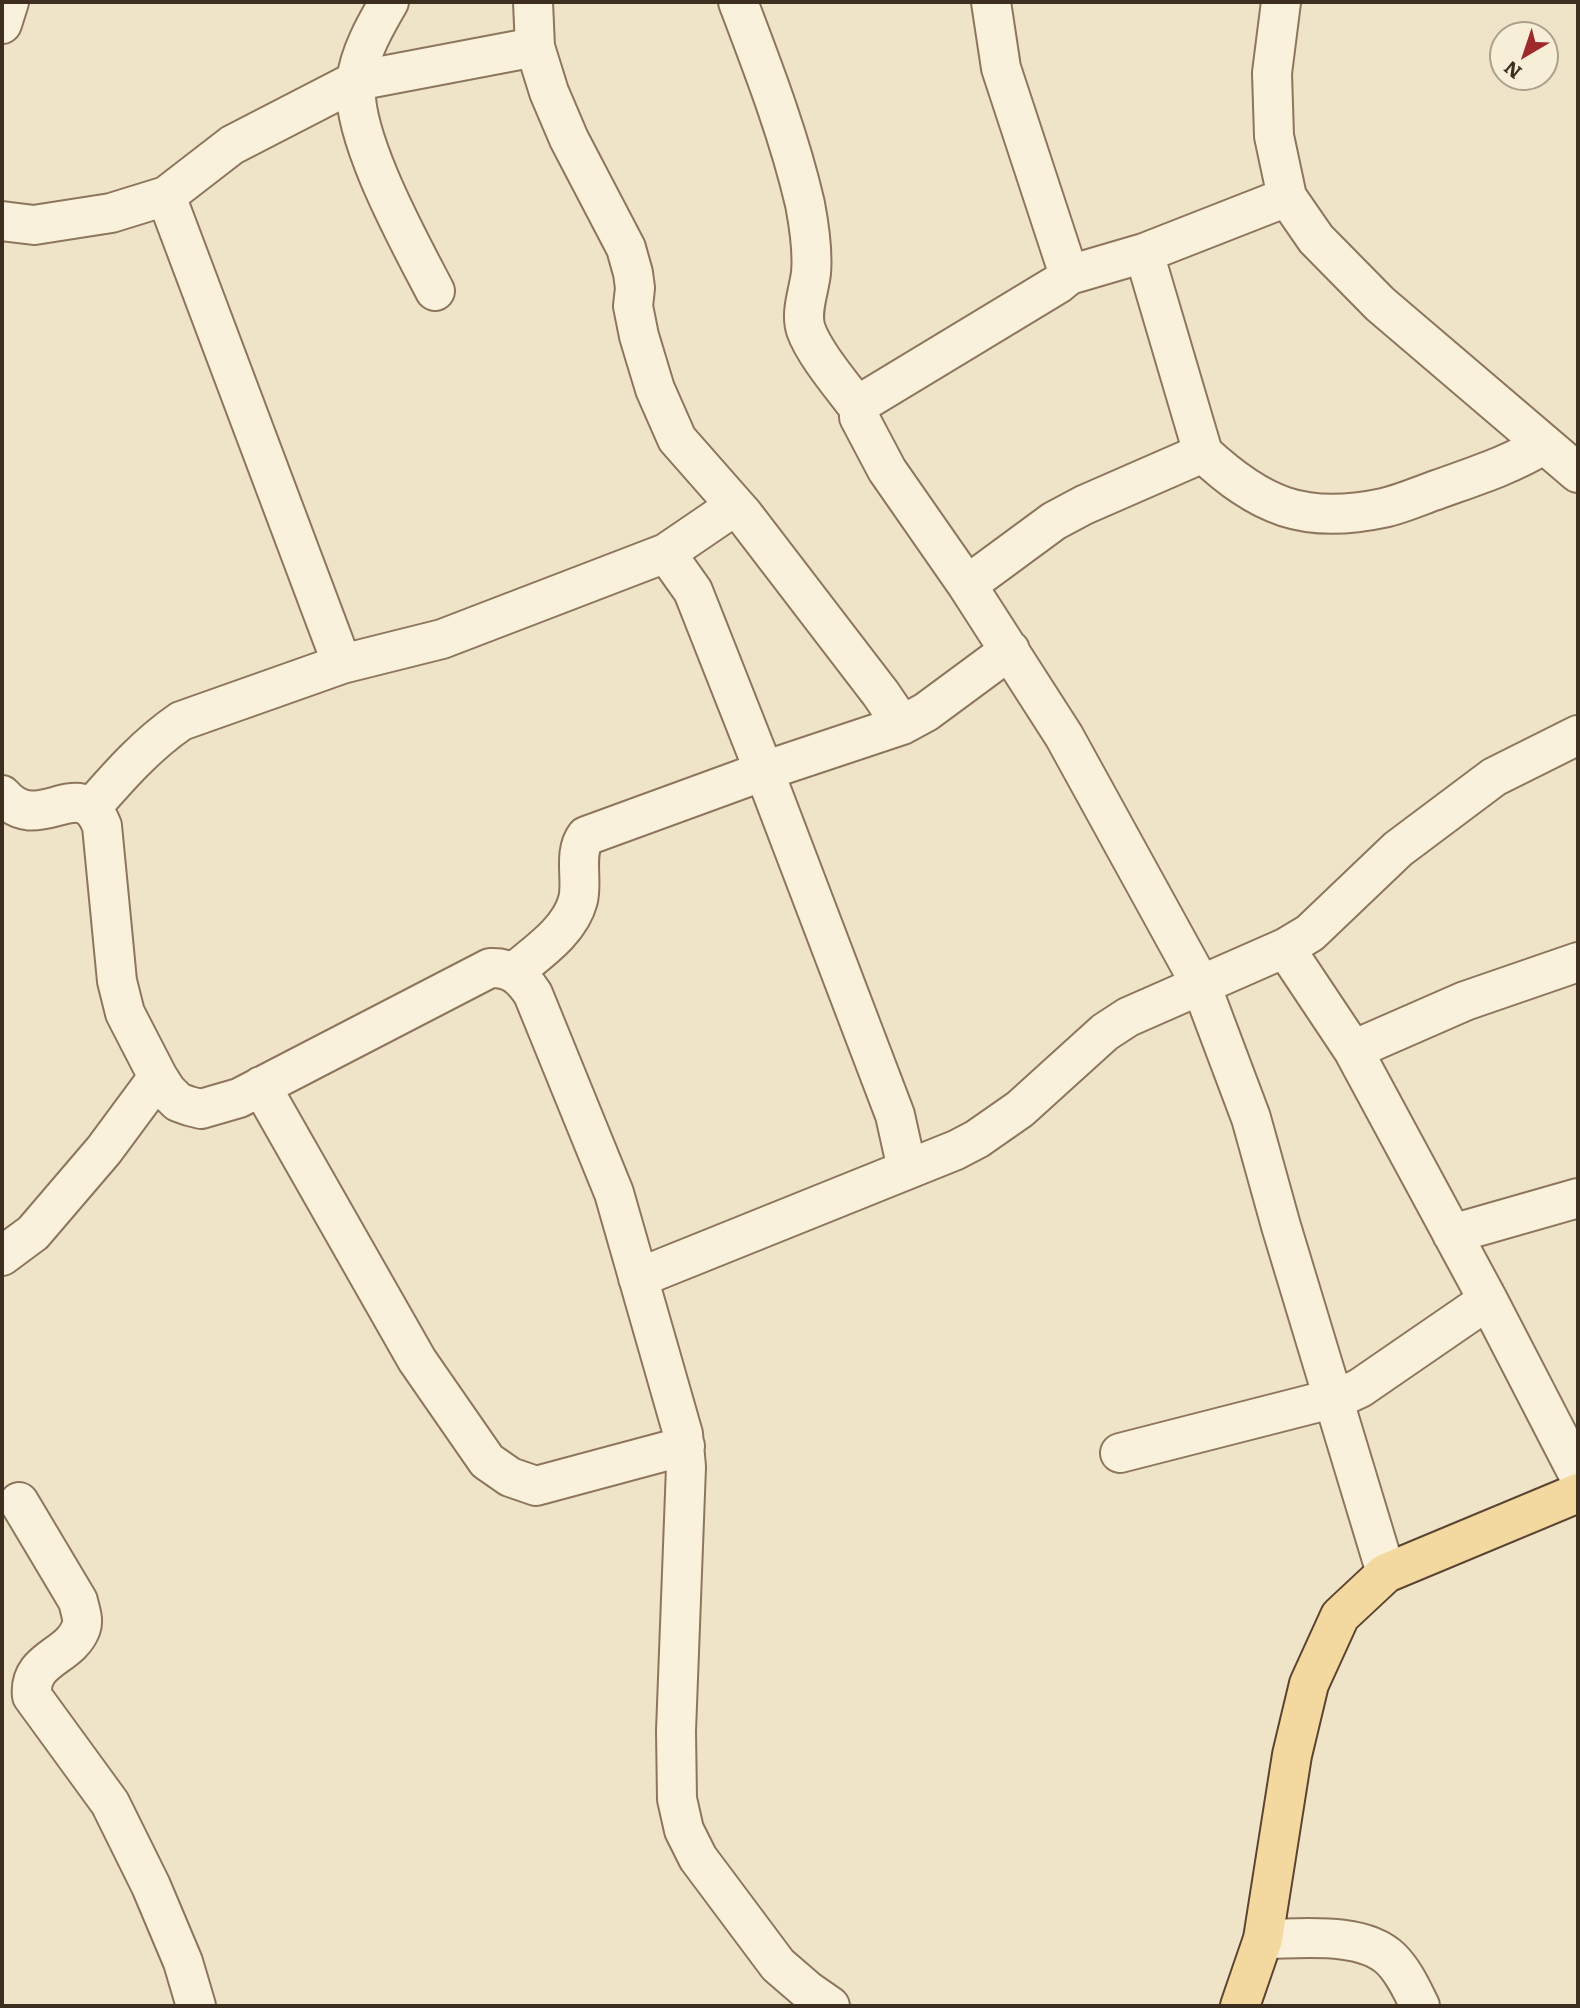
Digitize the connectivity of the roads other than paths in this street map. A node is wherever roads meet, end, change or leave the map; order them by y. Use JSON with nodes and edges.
{"nodes":[{"id":1,"x":9,"y":2,"type":"edge"},
{"id":2,"x":389,"y":2,"type":"edge"},
{"id":3,"x":533,"y":2,"type":"edge"},
{"id":4,"x":738,"y":2,"type":"edge"},
{"id":5,"x":991,"y":2,"type":"edge"},
{"id":6,"x":1281,"y":2,"type":"edge"},
{"id":7,"x":2,"y":24,"type":"edge"},
{"id":8,"x":535,"y":47,"type":"junction"},
{"id":9,"x":356,"y":81,"type":"junction"},
{"id":10,"x":166,"y":196,"type":"junction"},
{"id":11,"x":1287,"y":197,"type":"junction"},
{"id":12,"x":2,"y":220,"type":"edge"},
{"id":13,"x":1144,"y":253,"type":"junction"},
{"id":14,"x":1069,"y":275,"type":"junction"},
{"id":15,"x":435,"y":291,"type":"dead end"},
{"id":16,"x":860,"y":410,"type":"junction"},
{"id":17,"x":1543,"y":445,"type":"junction"},
{"id":18,"x":1203,"y":453,"type":"junction"},
{"id":19,"x":1578,"y":473,"type":"edge"},
{"id":20,"x":735,"y":506,"type":"junction"},
{"id":21,"x":666,"y":552,"type":"junction"},
{"id":22,"x":967,"y":586,"type":"junction"},
{"id":23,"x":1010,"y":650,"type":"junction"},
{"id":24,"x":342,"y":664,"type":"junction"},
{"id":25,"x":902,"y":725,"type":"junction"},
{"id":26,"x":1578,"y":735,"type":"edge"},
{"id":27,"x":764,"y":771,"type":"junction"},
{"id":28,"x":2,"y":796,"type":"edge"},
{"id":29,"x":90,"y":808,"type":"junction"},
{"id":30,"x":1285,"y":948,"type":"junction"},
{"id":31,"x":1578,"y":962,"type":"edge"},
{"id":32,"x":514,"y":972,"type":"junction"},
{"id":33,"x":1201,"y":985,"type":"junction"},
{"id":34,"x":1353,"y":1050,"type":"junction"},
{"id":35,"x":158,"y":1077,"type":"junction"},
{"id":36,"x":261,"y":1086,"type":"junction"},
{"id":37,"x":907,"y":1169,"type":"junction"},
{"id":38,"x":1578,"y":1198,"type":"edge"},
{"id":39,"x":1452,"y":1234,"type":"junction"},
{"id":40,"x":2,"y":1256,"type":"edge"},
{"id":41,"x":638,"y":1278,"type":"junction"},
{"id":42,"x":1488,"y":1300,"type":"junction"},
{"id":43,"x":1334,"y":1398,"type":"junction"},
{"id":44,"x":684,"y":1446,"type":"junction"},
{"id":45,"x":1120,"y":1453,"type":"dead end"},
{"id":46,"x":1578,"y":1474,"type":"edge"},
{"id":47,"x":1578,"y":1493,"type":"edge"},
{"id":48,"x":19,"y":1502,"type":"dead end"},
{"id":49,"x":1386,"y":1573,"type":"junction"},
{"id":50,"x":1263,"y":1938,"type":"junction"},
{"id":51,"x":196,"y":2006,"type":"edge"},
{"id":52,"x":830,"y":2006,"type":"edge"},
{"id":53,"x":1240,"y":2006,"type":"edge"},
{"id":54,"x":1420,"y":2006,"type":"edge"}],
"edges":[{"from":1,"to":7,"type":"street"},
{"from":2,"to":9,"type":"street"},
{"from":3,"to":8,"type":"street"},
{"from":4,"to":16,"type":"street"},
{"from":5,"to":14,"type":"street"},
{"from":6,"to":11,"type":"street"},
{"from":8,"to":9,"type":"street"},
{"from":8,"to":20,"type":"street"},
{"from":9,"to":10,"type":"street"},
{"from":9,"to":15,"type":"street"},
{"from":10,"to":12,"type":"street"},
{"from":10,"to":24,"type":"street"},
{"from":11,"to":13,"type":"street"},
{"from":11,"to":17,"type":"street"},
{"from":13,"to":14,"type":"street"},
{"from":13,"to":18,"type":"street"},
{"from":14,"to":16,"type":"street"},
{"from":16,"to":22,"type":"street"},
{"from":17,"to":18,"type":"street"},
{"from":17,"to":19,"type":"street"},
{"from":18,"to":22,"type":"street"},
{"from":20,"to":21,"type":"street"},
{"from":20,"to":25,"type":"street"},
{"from":21,"to":24,"type":"street"},
{"from":21,"to":27,"type":"street"},
{"from":22,"to":23,"type":"street"},
{"from":23,"to":25,"type":"street"},
{"from":23,"to":33,"type":"street"},
{"from":24,"to":29,"type":"street"},
{"from":25,"to":27,"type":"street"},
{"from":26,"to":30,"type":"street"},
{"from":27,"to":32,"type":"street"},
{"from":27,"to":37,"type":"street"},
{"from":28,"to":29,"type":"street"},
{"from":29,"to":35,"type":"street"},
{"from":30,"to":33,"type":"street"},
{"from":30,"to":34,"type":"street"},
{"from":31,"to":34,"type":"street"},
{"from":32,"to":36,"type":"street"},
{"from":32,"to":41,"type":"street"},
{"from":33,"to":37,"type":"street"},
{"from":33,"to":43,"type":"street"},
{"from":34,"to":39,"type":"street"},
{"from":35,"to":36,"type":"street"},
{"from":35,"to":40,"type":"street"},
{"from":36,"to":44,"type":"street"},
{"from":37,"to":41,"type":"street"},
{"from":38,"to":39,"type":"street"},
{"from":39,"to":42,"type":"street"},
{"from":41,"to":44,"type":"street"},
{"from":42,"to":43,"type":"street"},
{"from":42,"to":46,"type":"street"},
{"from":43,"to":45,"type":"street"},
{"from":43,"to":49,"type":"street"},
{"from":44,"to":52,"type":"street"},
{"from":47,"to":49,"type":"main road"},
{"from":48,"to":51,"type":"street"},
{"from":49,"to":50,"type":"main road"},
{"from":50,"to":53,"type":"main road"},
{"from":50,"to":54,"type":"street"}]}
